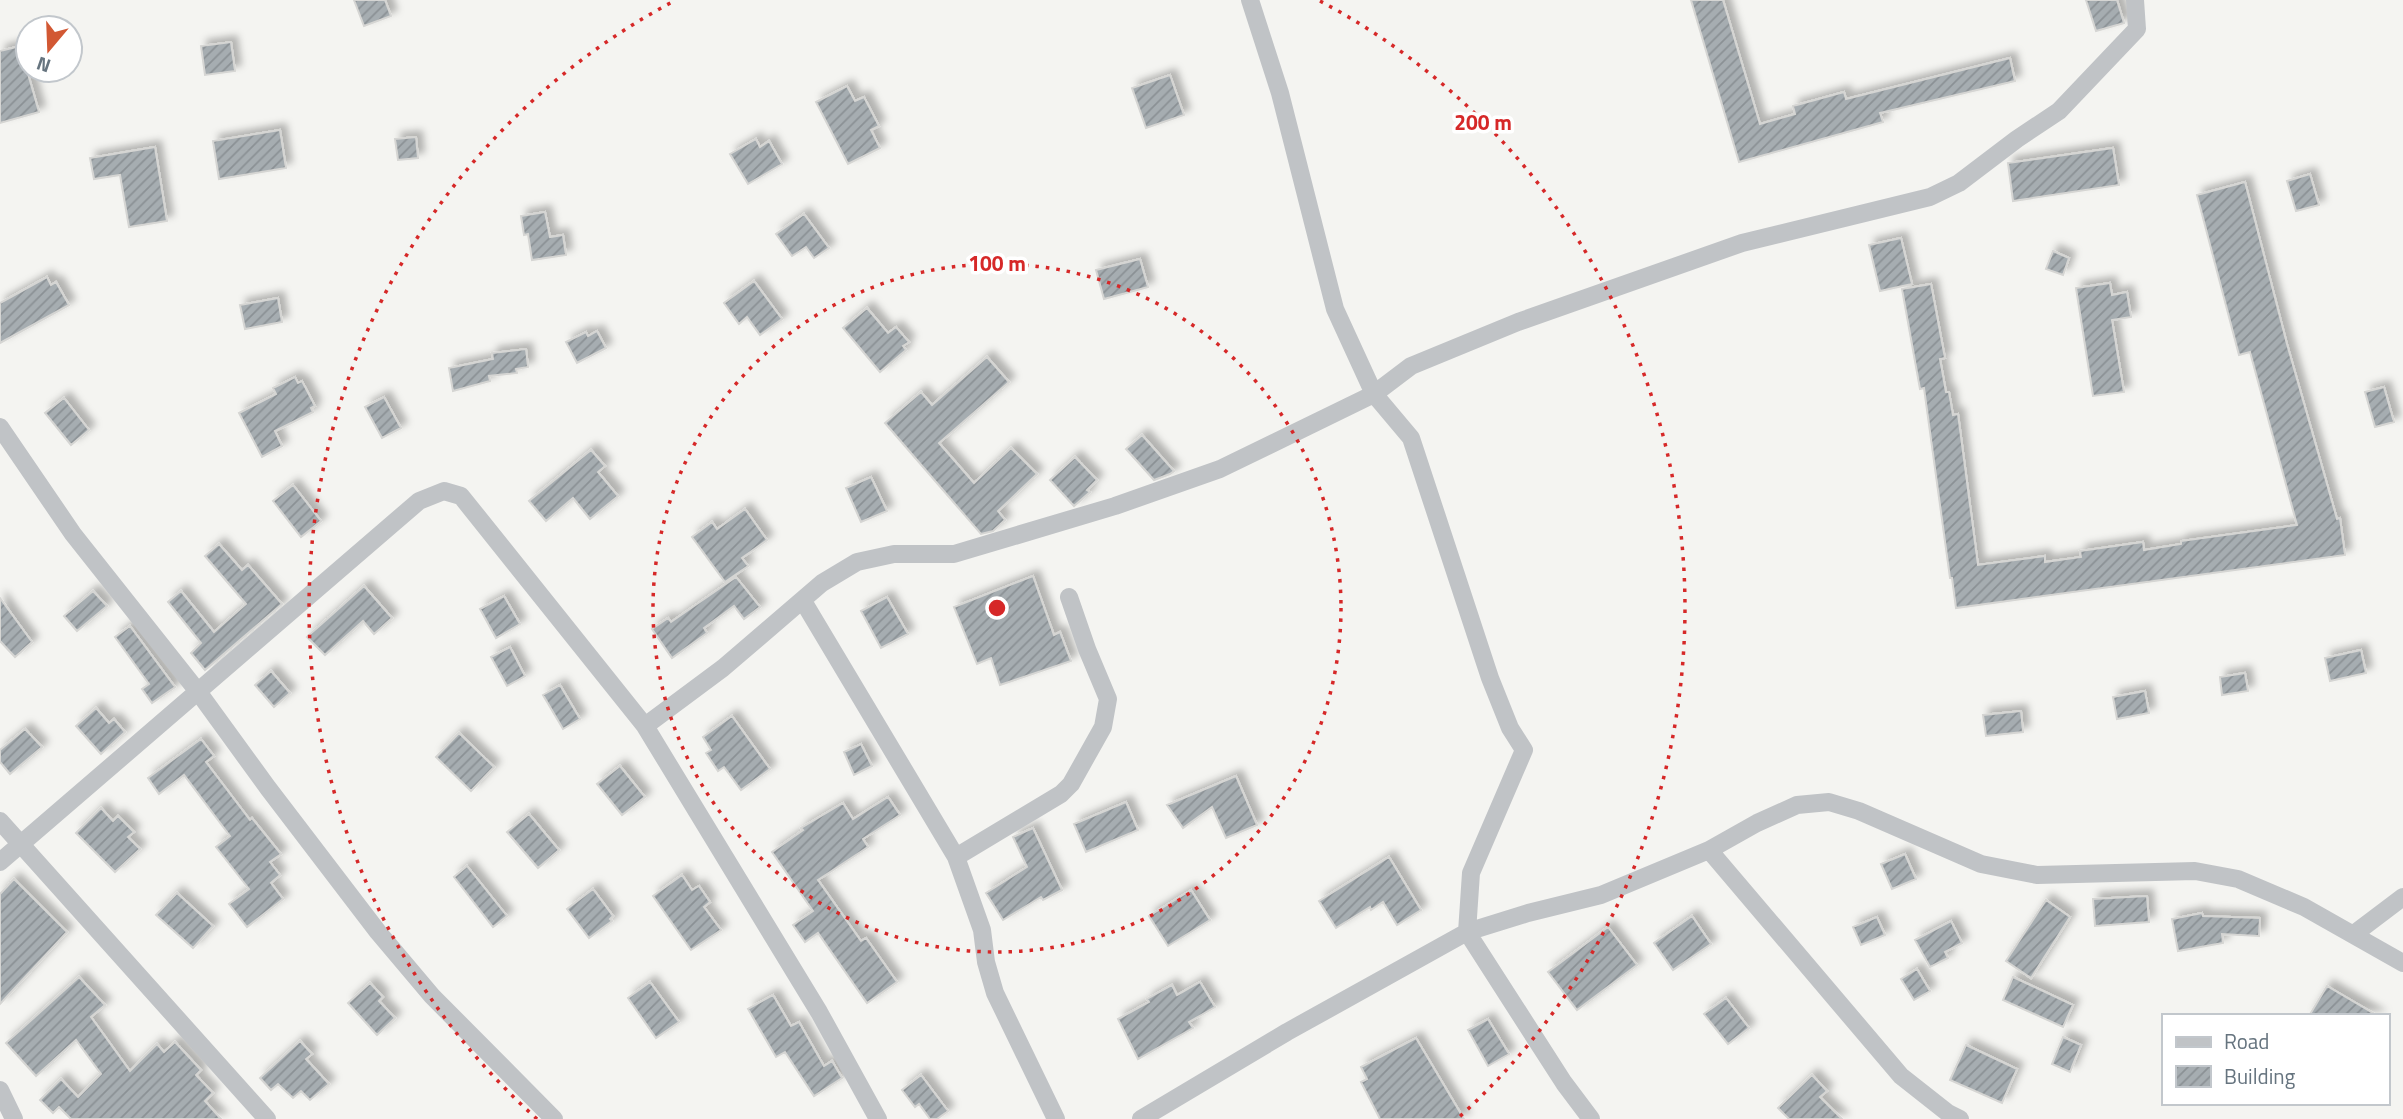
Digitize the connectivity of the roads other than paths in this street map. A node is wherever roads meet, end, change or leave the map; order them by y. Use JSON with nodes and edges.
{"nodes":[{"id":1,"x":1250,"y":0,"type":"edge"},
{"id":2,"x":2135,"y":0,"type":"edge"},
{"id":3,"x":1374,"y":394,"type":"junction"},
{"id":4,"x":0,"y":427,"type":"edge"},
{"id":5,"x":1069,"y":597,"type":"dead end"},
{"id":6,"x":803,"y":601,"type":"junction"},
{"id":7,"x":199,"y":693,"type":"junction"},
{"id":8,"x":645,"y":726,"type":"junction"},
{"id":9,"x":0,"y":821,"type":"edge"},
{"id":10,"x":22,"y":844,"type":"junction"},
{"id":11,"x":1709,"y":850,"type":"junction"},
{"id":12,"x":956,"y":857,"type":"junction"},
{"id":13,"x":0,"y":862,"type":"edge"},
{"id":14,"x":2403,"y":897,"type":"edge"},
{"id":15,"x":1467,"y":932,"type":"junction"},
{"id":16,"x":2354,"y":934,"type":"junction"},
{"id":17,"x":2403,"y":963,"type":"edge"},
{"id":18,"x":0,"y":1090,"type":"edge"},
{"id":19,"x":14,"y":1119,"type":"edge"},
{"id":20,"x":267,"y":1119,"type":"edge"},
{"id":21,"x":554,"y":1119,"type":"edge"},
{"id":22,"x":878,"y":1119,"type":"edge"},
{"id":23,"x":1056,"y":1119,"type":"edge"},
{"id":24,"x":1141,"y":1119,"type":"edge"},
{"id":25,"x":1591,"y":1119,"type":"edge"},
{"id":26,"x":1959,"y":1119,"type":"edge"}],
"edges":[{"from":1,"to":3,"type":"street"},
{"from":2,"to":3,"type":"street"},
{"from":3,"to":6,"type":"street"},
{"from":3,"to":15,"type":"street"},
{"from":4,"to":7,"type":"street"},
{"from":5,"to":12,"type":"street"},
{"from":6,"to":8,"type":"street"},
{"from":6,"to":12,"type":"street"},
{"from":7,"to":8,"type":"street"},
{"from":7,"to":10,"type":"street"},
{"from":7,"to":21,"type":"street"},
{"from":8,"to":22,"type":"street"},
{"from":9,"to":10,"type":"street"},
{"from":10,"to":13,"type":"street"},
{"from":10,"to":20,"type":"street"},
{"from":11,"to":15,"type":"street"},
{"from":11,"to":16,"type":"street"},
{"from":11,"to":26,"type":"street"},
{"from":12,"to":23,"type":"street"},
{"from":14,"to":16,"type":"street"},
{"from":15,"to":24,"type":"street"},
{"from":15,"to":25,"type":"street"},
{"from":16,"to":17,"type":"street"},
{"from":18,"to":19,"type":"street"}]}
